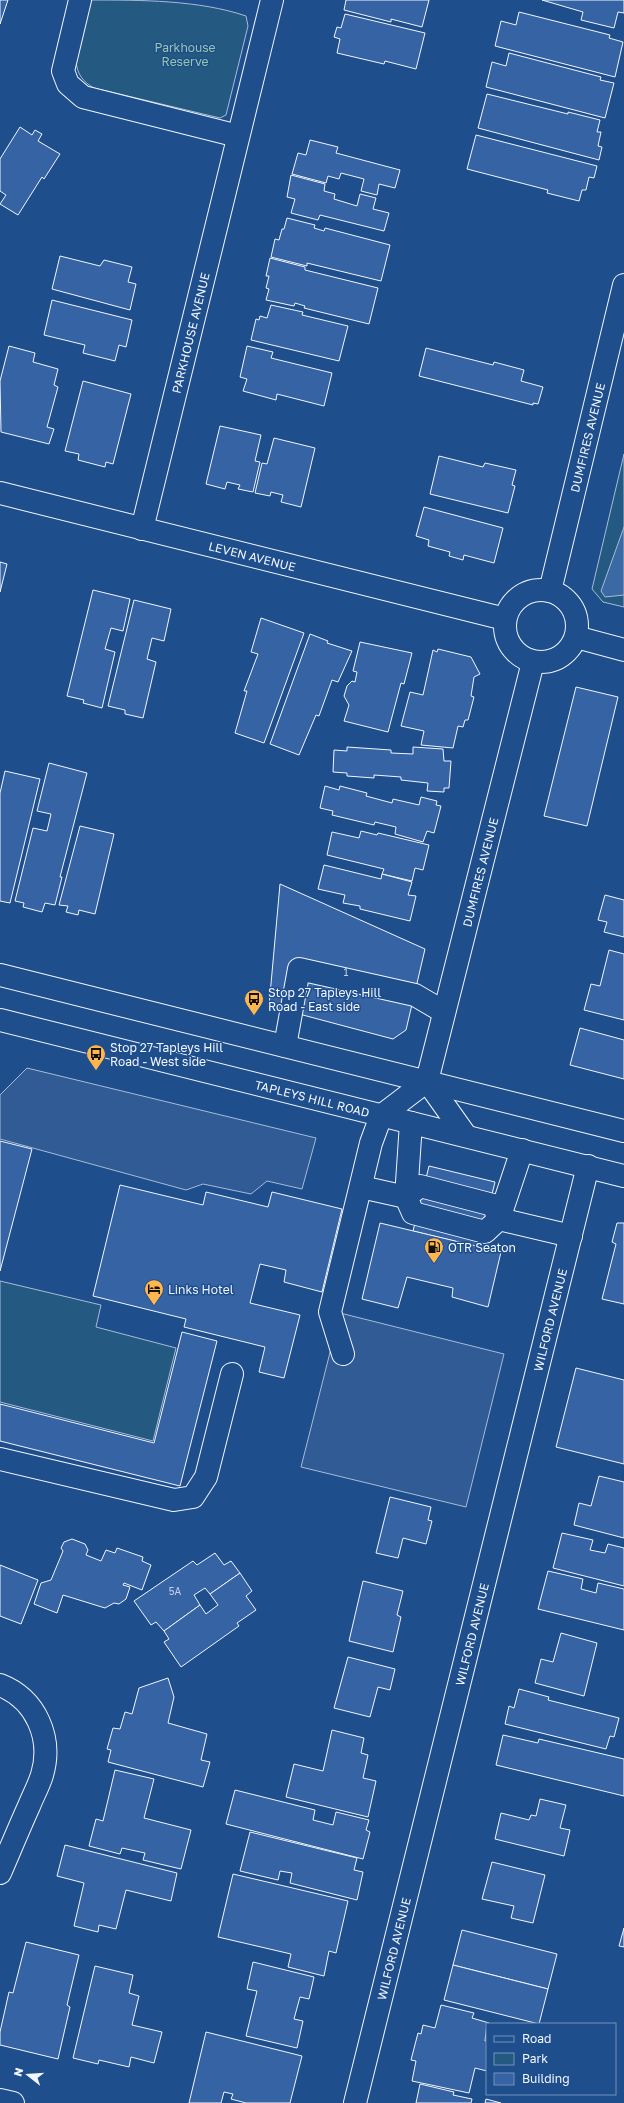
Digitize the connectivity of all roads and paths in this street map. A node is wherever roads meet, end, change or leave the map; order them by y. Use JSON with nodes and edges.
{"nodes":[{"id":1,"x":80,"y":0,"type":"edge"},
{"id":2,"x":267,"y":1,"type":"edge"},
{"id":3,"x":238,"y":136,"type":"junction"},
{"id":4,"x":624,"y":285,"type":"edge"},
{"id":5,"x":0,"y":493,"type":"edge"},
{"id":6,"x":142,"y":529,"type":"junction"},
{"id":7,"x":550,"y":590,"type":"junction"},
{"id":8,"x":505,"y":619,"type":"junction"},
{"id":9,"x":576,"y":637,"type":"junction"},
{"id":10,"x":624,"y":650,"type":"edge"},
{"id":11,"x":533,"y":662,"type":"junction"},
{"id":12,"x":0,"y":975,"type":"edge"},
{"id":13,"x":444,"y":1012,"type":"junction"},
{"id":14,"x":0,"y":1020,"type":"edge"},
{"id":15,"x":285,"y":1046,"type":"junction"},
{"id":16,"x":427,"y":1081,"type":"junction"},
{"id":17,"x":381,"y":1116,"type":"junction"},
{"id":18,"x":411,"y":1123,"type":"junction"},
{"id":19,"x":624,"y":1131,"type":"edge"},
{"id":20,"x":466,"y":1136,"type":"junction"},
{"id":21,"x":522,"y":1150,"type":"junction"},
{"id":22,"x":588,"y":1166,"type":"junction"},
{"id":23,"x":624,"y":1176,"type":"edge"},
{"id":24,"x":361,"y":1187,"type":"junction"},
{"id":25,"x":406,"y":1197,"type":"junction"},
{"id":26,"x":499,"y":1219,"type":"junction"},
{"id":27,"x":571,"y":1236,"type":"junction"},
{"id":28,"x":344,"y":1354,"type":"dead end"},
{"id":29,"x":232,"y":1374,"type":"dead end"},
{"id":30,"x":0,"y":1459,"type":"edge"},
{"id":31,"x":0,"y":1685,"type":"edge"},
{"id":32,"x":0,"y":1873,"type":"edge"},
{"id":33,"x":0,"y":2100,"type":"edge"},
{"id":34,"x":13,"y":2103,"type":"edge"},
{"id":35,"x":355,"y":2103,"type":"edge"}],
"edges":[{"from":1,"to":3,"type":"street"},
{"from":2,"to":3,"type":"street","name":"PARKHOUSE AVENUE"},
{"from":3,"to":6,"type":"street","name":"PARKHOUSE AVENUE"},
{"from":4,"to":7,"type":"street","name":"DUMFIRES AVENUE"},
{"from":5,"to":6,"type":"street","name":"LEVEN AVENUE"},
{"from":6,"to":8,"type":"street","name":"LEVEN AVENUE"},
{"from":7,"to":8,"type":"street"},
{"from":7,"to":9,"type":"street"},
{"from":8,"to":11,"type":"street"},
{"from":9,"to":10,"type":"street"},
{"from":9,"to":11,"type":"street"},
{"from":11,"to":13,"type":"street","name":"DUMFIRES AVENUE"},
{"from":12,"to":15,"type":"street"},
{"from":13,"to":15,"type":"street"},
{"from":13,"to":16,"type":"street","name":"DUMFIRES AVENUE"},
{"from":14,"to":17,"type":"street","name":"TAPLEYS HILL ROAD"},
{"from":15,"to":16,"type":"street"},
{"from":16,"to":17,"type":"street"},
{"from":16,"to":19,"type":"street"},
{"from":16,"to":20,"type":"street"},
{"from":17,"to":18,"type":"street","name":"TAPLEYS HILL ROAD"},
{"from":17,"to":24,"type":"street"},
{"from":18,"to":20,"type":"street","name":"TAPLEYS HILL ROAD"},
{"from":18,"to":25,"type":"street"},
{"from":20,"to":21,"type":"street","name":"TAPLEYS HILL ROAD"},
{"from":21,"to":22,"type":"street","name":"TAPLEYS HILL ROAD"},
{"from":21,"to":26,"type":"street"},
{"from":22,"to":23,"type":"street","name":"TAPLEYS HILL ROAD"},
{"from":22,"to":27,"type":"street","name":"WILFORD AVENUE"},
{"from":24,"to":25,"type":"street"},
{"from":24,"to":28,"type":"street"},
{"from":25,"to":26,"type":"street"},
{"from":26,"to":27,"type":"street"},
{"from":27,"to":35,"type":"street","name":"WILFORD AVENUE"},
{"from":29,"to":30,"type":"street"},
{"from":31,"to":32,"type":"street"},
{"from":33,"to":34,"type":"street"}]}
